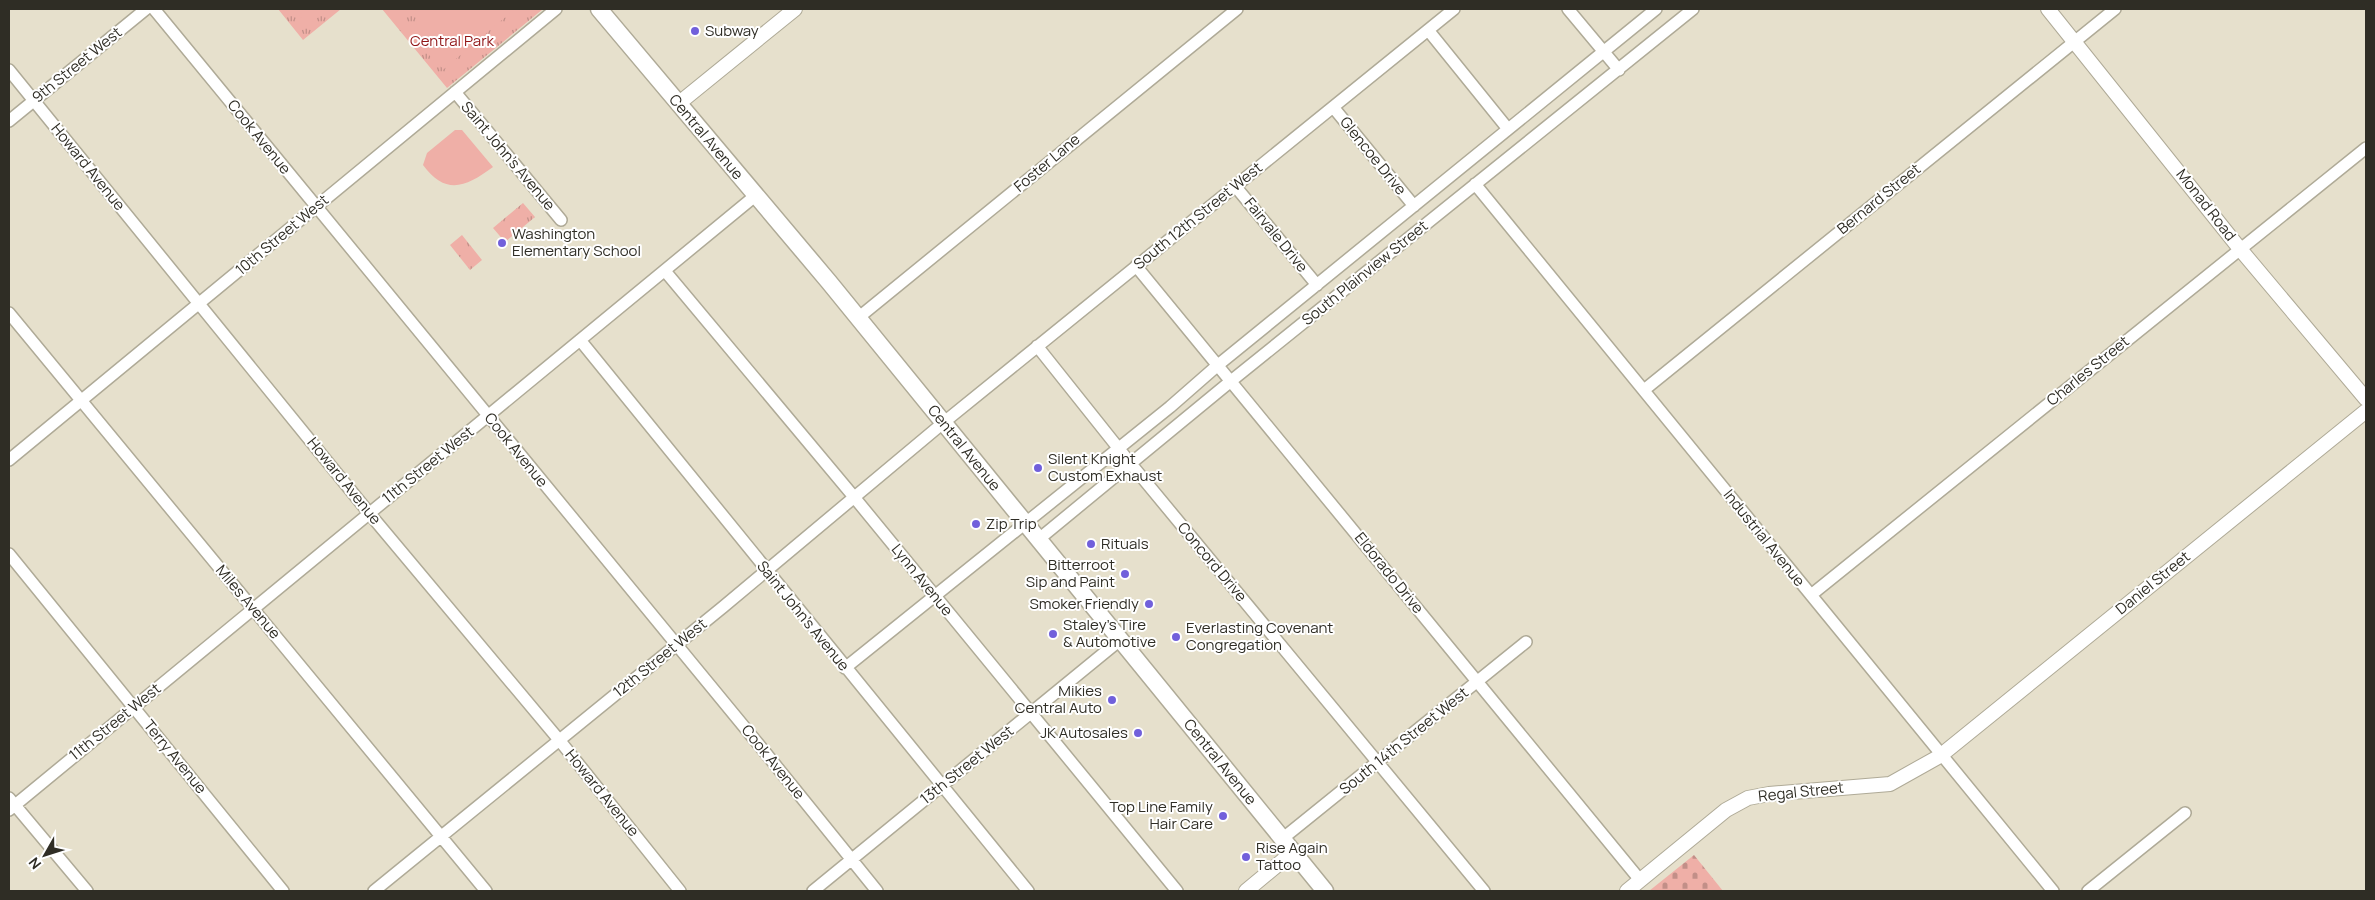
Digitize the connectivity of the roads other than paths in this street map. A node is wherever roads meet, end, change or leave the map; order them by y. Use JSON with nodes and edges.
{"nodes":[{"id":1,"x":146,"y":9,"type":"edge"},
{"id":2,"x":154,"y":9,"type":"edge"},
{"id":3,"x":556,"y":9,"type":"edge"},
{"id":4,"x":599,"y":9,"type":"edge"},
{"id":5,"x":795,"y":9,"type":"edge"},
{"id":6,"x":1237,"y":9,"type":"edge"},
{"id":7,"x":1454,"y":9,"type":"edge"},
{"id":8,"x":1568,"y":9,"type":"edge"},
{"id":9,"x":1656,"y":9,"type":"edge"},
{"id":10,"x":1693,"y":9,"type":"edge"},
{"id":11,"x":2048,"y":9,"type":"edge"},
{"id":12,"x":2114,"y":9,"type":"edge"},
{"id":13,"x":1428,"y":30,"type":"junction"},
{"id":14,"x":2074,"y":41,"type":"junction"},
{"id":15,"x":1604,"y":52,"type":"junction"},
{"id":16,"x":9,"y":70,"type":"edge"},
{"id":17,"x":1619,"y":70,"type":"junction"},
{"id":18,"x":455,"y":92,"type":"junction"},
{"id":19,"x":34,"y":100,"type":"junction"},
{"id":20,"x":678,"y":104,"type":"junction"},
{"id":21,"x":1333,"y":107,"type":"junction"},
{"id":22,"x":9,"y":121,"type":"edge"},
{"id":23,"x":1508,"y":129,"type":"junction"},
{"id":24,"x":2366,"y":148,"type":"edge"},
{"id":25,"x":1475,"y":184,"type":"junction"},
{"id":26,"x":1235,"y":186,"type":"junction"},
{"id":27,"x":755,"y":196,"type":"junction"},
{"id":28,"x":1414,"y":206,"type":"junction"},
{"id":29,"x":316,"y":207,"type":"junction"},
{"id":30,"x":561,"y":220,"type":"dead end"},
{"id":31,"x":2240,"y":249,"type":"junction"},
{"id":32,"x":1136,"y":266,"type":"junction"},
{"id":33,"x":665,"y":270,"type":"junction"},
{"id":34,"x":1317,"y":285,"type":"junction"},
{"id":35,"x":200,"y":303,"type":"junction"},
{"id":36,"x":9,"y":313,"type":"edge"},
{"id":37,"x":858,"y":318,"type":"junction"},
{"id":38,"x":580,"y":340,"type":"junction"},
{"id":39,"x":1037,"y":346,"type":"junction"},
{"id":40,"x":1218,"y":365,"type":"junction"},
{"id":41,"x":1231,"y":381,"type":"junction"},
{"id":42,"x":1644,"y":390,"type":"junction"},
{"id":43,"x":2366,"y":399,"type":"edge"},
{"id":44,"x":81,"y":401,"type":"junction"},
{"id":45,"x":2366,"y":411,"type":"edge"},
{"id":46,"x":488,"y":416,"type":"junction"},
{"id":47,"x":943,"y":423,"type":"junction"},
{"id":48,"x":1117,"y":447,"type":"junction"},
{"id":49,"x":9,"y":460,"type":"edge"},
{"id":50,"x":1131,"y":464,"type":"junction"},
{"id":51,"x":854,"y":497,"type":"junction"},
{"id":52,"x":369,"y":513,"type":"junction"},
{"id":53,"x":1025,"y":522,"type":"junction"},
{"id":54,"x":1039,"y":539,"type":"junction"},
{"id":55,"x":9,"y":554,"type":"edge"},
{"id":56,"x":766,"y":570,"type":"junction"},
{"id":57,"x":1811,"y":595,"type":"junction"},
{"id":58,"x":936,"y":596,"type":"junction"},
{"id":59,"x":253,"y":608,"type":"junction"},
{"id":60,"x":1120,"y":640,"type":"junction"},
{"id":61,"x":1526,"y":642,"type":"dead end"},
{"id":62,"x":676,"y":645,"type":"junction"},
{"id":63,"x":845,"y":668,"type":"junction"},
{"id":64,"x":1478,"y":682,"type":"junction"},
{"id":65,"x":134,"y":706,"type":"junction"},
{"id":66,"x":1031,"y":712,"type":"junction"},
{"id":67,"x":560,"y":740,"type":"junction"},
{"id":68,"x":1940,"y":756,"type":"junction"},
{"id":69,"x":1378,"y":762,"type":"junction"},
{"id":70,"x":941,"y":787,"type":"junction"},
{"id":71,"x":11,"y":804,"type":"edge"},
{"id":72,"x":2185,"y":814,"type":"dead end"},
{"id":73,"x":441,"y":838,"type":"junction"},
{"id":74,"x":1282,"y":839,"type":"junction"},
{"id":75,"x":1293,"y":852,"type":"junction"},
{"id":76,"x":852,"y":860,"type":"junction"},
{"id":77,"x":1640,"y":880,"type":"junction"},
{"id":78,"x":87,"y":891,"type":"edge"},
{"id":79,"x":283,"y":891,"type":"edge"},
{"id":80,"x":374,"y":891,"type":"edge"},
{"id":81,"x":486,"y":891,"type":"edge"},
{"id":82,"x":680,"y":891,"type":"edge"},
{"id":83,"x":813,"y":891,"type":"edge"},
{"id":84,"x":877,"y":891,"type":"edge"},
{"id":85,"x":1028,"y":891,"type":"edge"},
{"id":86,"x":1176,"y":891,"type":"edge"},
{"id":87,"x":1246,"y":891,"type":"edge"},
{"id":88,"x":1325,"y":891,"type":"edge"},
{"id":89,"x":1484,"y":891,"type":"edge"},
{"id":90,"x":1627,"y":891,"type":"edge"},
{"id":91,"x":2053,"y":891,"type":"edge"},
{"id":92,"x":2088,"y":891,"type":"edge"}],
"edges":[{"from":1,"to":19,"type":"street","name":"9th Street West"},
{"from":2,"to":29,"type":"street","name":"Cook Avenue"},
{"from":3,"to":18,"type":"street","name":"10th Street West"},
{"from":4,"to":20,"type":"main road","name":"Central Avenue"},
{"from":5,"to":20,"type":"street"},
{"from":6,"to":37,"type":"street","name":"Foster Lane"},
{"from":7,"to":13,"type":"street","name":"South 12th Street West"},
{"from":8,"to":15,"type":"street"},
{"from":9,"to":15,"type":"street","name":"South Plainview Street"},
{"from":10,"to":17,"type":"street","name":"South Plainview Street"},
{"from":11,"to":14,"type":"street","name":"Monad Road"},
{"from":12,"to":14,"type":"street","name":"Bernard Street"},
{"from":13,"to":21,"type":"street","name":"South 12th Street West"},
{"from":13,"to":23,"type":"street"},
{"from":14,"to":31,"type":"street","name":"Monad Road"},
{"from":14,"to":42,"type":"street","name":"Bernard Street"},
{"from":15,"to":17,"type":"street"},
{"from":15,"to":23,"type":"street","name":"South Plainview Street"},
{"from":16,"to":19,"type":"street","name":"Howard Avenue"},
{"from":17,"to":25,"type":"street","name":"South Plainview Street"},
{"from":18,"to":29,"type":"street","name":"10th Street West"},
{"from":18,"to":30,"type":"street","name":"Saint John's Avenue"},
{"from":19,"to":22,"type":"street","name":"9th Street West"},
{"from":19,"to":35,"type":"street","name":"Howard Avenue"},
{"from":20,"to":27,"type":"main road","name":"Central Avenue"},
{"from":21,"to":26,"type":"street","name":"South 12th Street West"},
{"from":21,"to":28,"type":"street","name":"Glencoe Drive"},
{"from":23,"to":28,"type":"street","name":"South Plainview Street"},
{"from":24,"to":31,"type":"street","name":"Charles Street"},
{"from":25,"to":41,"type":"street","name":"South Plainview Street"},
{"from":25,"to":42,"type":"street","name":"Industrial Avenue"},
{"from":26,"to":32,"type":"street","name":"South 12th Street West"},
{"from":26,"to":34,"type":"street","name":"Fairvale Drive"},
{"from":27,"to":33,"type":"street","name":"11th Street West"},
{"from":27,"to":37,"type":"main road","name":"Central Avenue"},
{"from":28,"to":34,"type":"street","name":"South Plainview Street"},
{"from":29,"to":35,"type":"street","name":"10th Street West"},
{"from":29,"to":46,"type":"street","name":"Cook Avenue"},
{"from":31,"to":43,"type":"street","name":"Monad Road"},
{"from":31,"to":57,"type":"street","name":"Charles Street"},
{"from":32,"to":39,"type":"street","name":"South 12th Street West"},
{"from":32,"to":40,"type":"street","name":"Eldorado Drive"},
{"from":33,"to":38,"type":"street","name":"11th Street West"},
{"from":33,"to":51,"type":"street","name":"Lynn Avenue"},
{"from":34,"to":40,"type":"street","name":"South Plainview Street"},
{"from":35,"to":44,"type":"street","name":"10th Street West"},
{"from":35,"to":52,"type":"street","name":"Howard Avenue"},
{"from":36,"to":44,"type":"street","name":"Miles Avenue"},
{"from":37,"to":47,"type":"main road","name":"Central Avenue"},
{"from":38,"to":46,"type":"street","name":"11th Street West"},
{"from":38,"to":56,"type":"street","name":"Saint John's Avenue"},
{"from":39,"to":47,"type":"street","name":"South 12th Street West"},
{"from":39,"to":48,"type":"street","name":"Concord Drive"},
{"from":40,"to":41,"type":"street","name":"Eldorado Drive"},
{"from":40,"to":48,"type":"street","name":"South Plainview Street"},
{"from":41,"to":50,"type":"street","name":"South Plainview Street"},
{"from":41,"to":64,"type":"street","name":"Eldorado Drive"},
{"from":42,"to":57,"type":"street","name":"Industrial Avenue"},
{"from":44,"to":49,"type":"street","name":"10th Street West"},
{"from":44,"to":59,"type":"street","name":"Miles Avenue"},
{"from":45,"to":68,"type":"street","name":"Daniel Street"},
{"from":46,"to":52,"type":"street","name":"11th Street West"},
{"from":46,"to":62,"type":"street","name":"Cook Avenue"},
{"from":47,"to":51,"type":"street","name":"12th Street West"},
{"from":47,"to":53,"type":"main road","name":"Central Avenue"},
{"from":48,"to":50,"type":"street","name":"Concord Drive"},
{"from":48,"to":53,"type":"street","name":"South Plainview Street"},
{"from":50,"to":54,"type":"street","name":"South Plainview Street"},
{"from":50,"to":69,"type":"street","name":"Concord Drive"},
{"from":51,"to":56,"type":"street","name":"12th Street West"},
{"from":51,"to":58,"type":"street","name":"Lynn Avenue"},
{"from":52,"to":59,"type":"street","name":"11th Street West"},
{"from":52,"to":67,"type":"street","name":"Howard Avenue"},
{"from":53,"to":54,"type":"main road","name":"Central Avenue"},
{"from":53,"to":58,"type":"street","name":"South Plainview Street"},
{"from":54,"to":60,"type":"main road","name":"Central Avenue"},
{"from":55,"to":65,"type":"street","name":"Terry Avenue"},
{"from":56,"to":62,"type":"street","name":"12th Street West"},
{"from":56,"to":63,"type":"street","name":"Saint John's Avenue"},
{"from":57,"to":68,"type":"street","name":"Industrial Avenue"},
{"from":58,"to":63,"type":"street","name":"South Plainview Street"},
{"from":58,"to":66,"type":"street","name":"Lynn Avenue"},
{"from":59,"to":65,"type":"street","name":"11th Street West"},
{"from":59,"to":73,"type":"street","name":"Miles Avenue"},
{"from":60,"to":66,"type":"street","name":"13th Street West"},
{"from":60,"to":74,"type":"main road","name":"Central Avenue"},
{"from":61,"to":64,"type":"street","name":"South 14th Street West"},
{"from":62,"to":67,"type":"street","name":"12th Street West"},
{"from":62,"to":76,"type":"street","name":"Cook Avenue"},
{"from":63,"to":70,"type":"street","name":"Saint John's Avenue"},
{"from":64,"to":69,"type":"street","name":"South 14th Street West"},
{"from":64,"to":77,"type":"street","name":"Eldorado Drive"},
{"from":65,"to":71,"type":"street","name":"11th Street West"},
{"from":65,"to":79,"type":"street","name":"Terry Avenue"},
{"from":66,"to":70,"type":"street","name":"13th Street West"},
{"from":66,"to":86,"type":"street","name":"Lynn Avenue"},
{"from":67,"to":73,"type":"street","name":"12th Street West"},
{"from":67,"to":82,"type":"street","name":"Howard Avenue"},
{"from":68,"to":77,"type":"street","name":"Regal Street"},
{"from":68,"to":91,"type":"street","name":"Industrial Avenue"},
{"from":69,"to":74,"type":"street","name":"South 14th Street West"},
{"from":69,"to":89,"type":"street","name":"Concord Drive"},
{"from":70,"to":76,"type":"street","name":"13th Street West"},
{"from":70,"to":85,"type":"street","name":"Saint John's Avenue"},
{"from":71,"to":78,"type":"street"},
{"from":72,"to":92,"type":"street"},
{"from":73,"to":80,"type":"street","name":"12th Street West"},
{"from":73,"to":81,"type":"street","name":"Miles Avenue"},
{"from":74,"to":75,"type":"main road","name":"Central Avenue"},
{"from":75,"to":87,"type":"street"},
{"from":75,"to":88,"type":"main road","name":"Central Avenue"},
{"from":76,"to":83,"type":"street","name":"13th Street West"},
{"from":76,"to":84,"type":"street","name":"Cook Avenue"},
{"from":77,"to":90,"type":"street","name":"Regal Street"}]}
